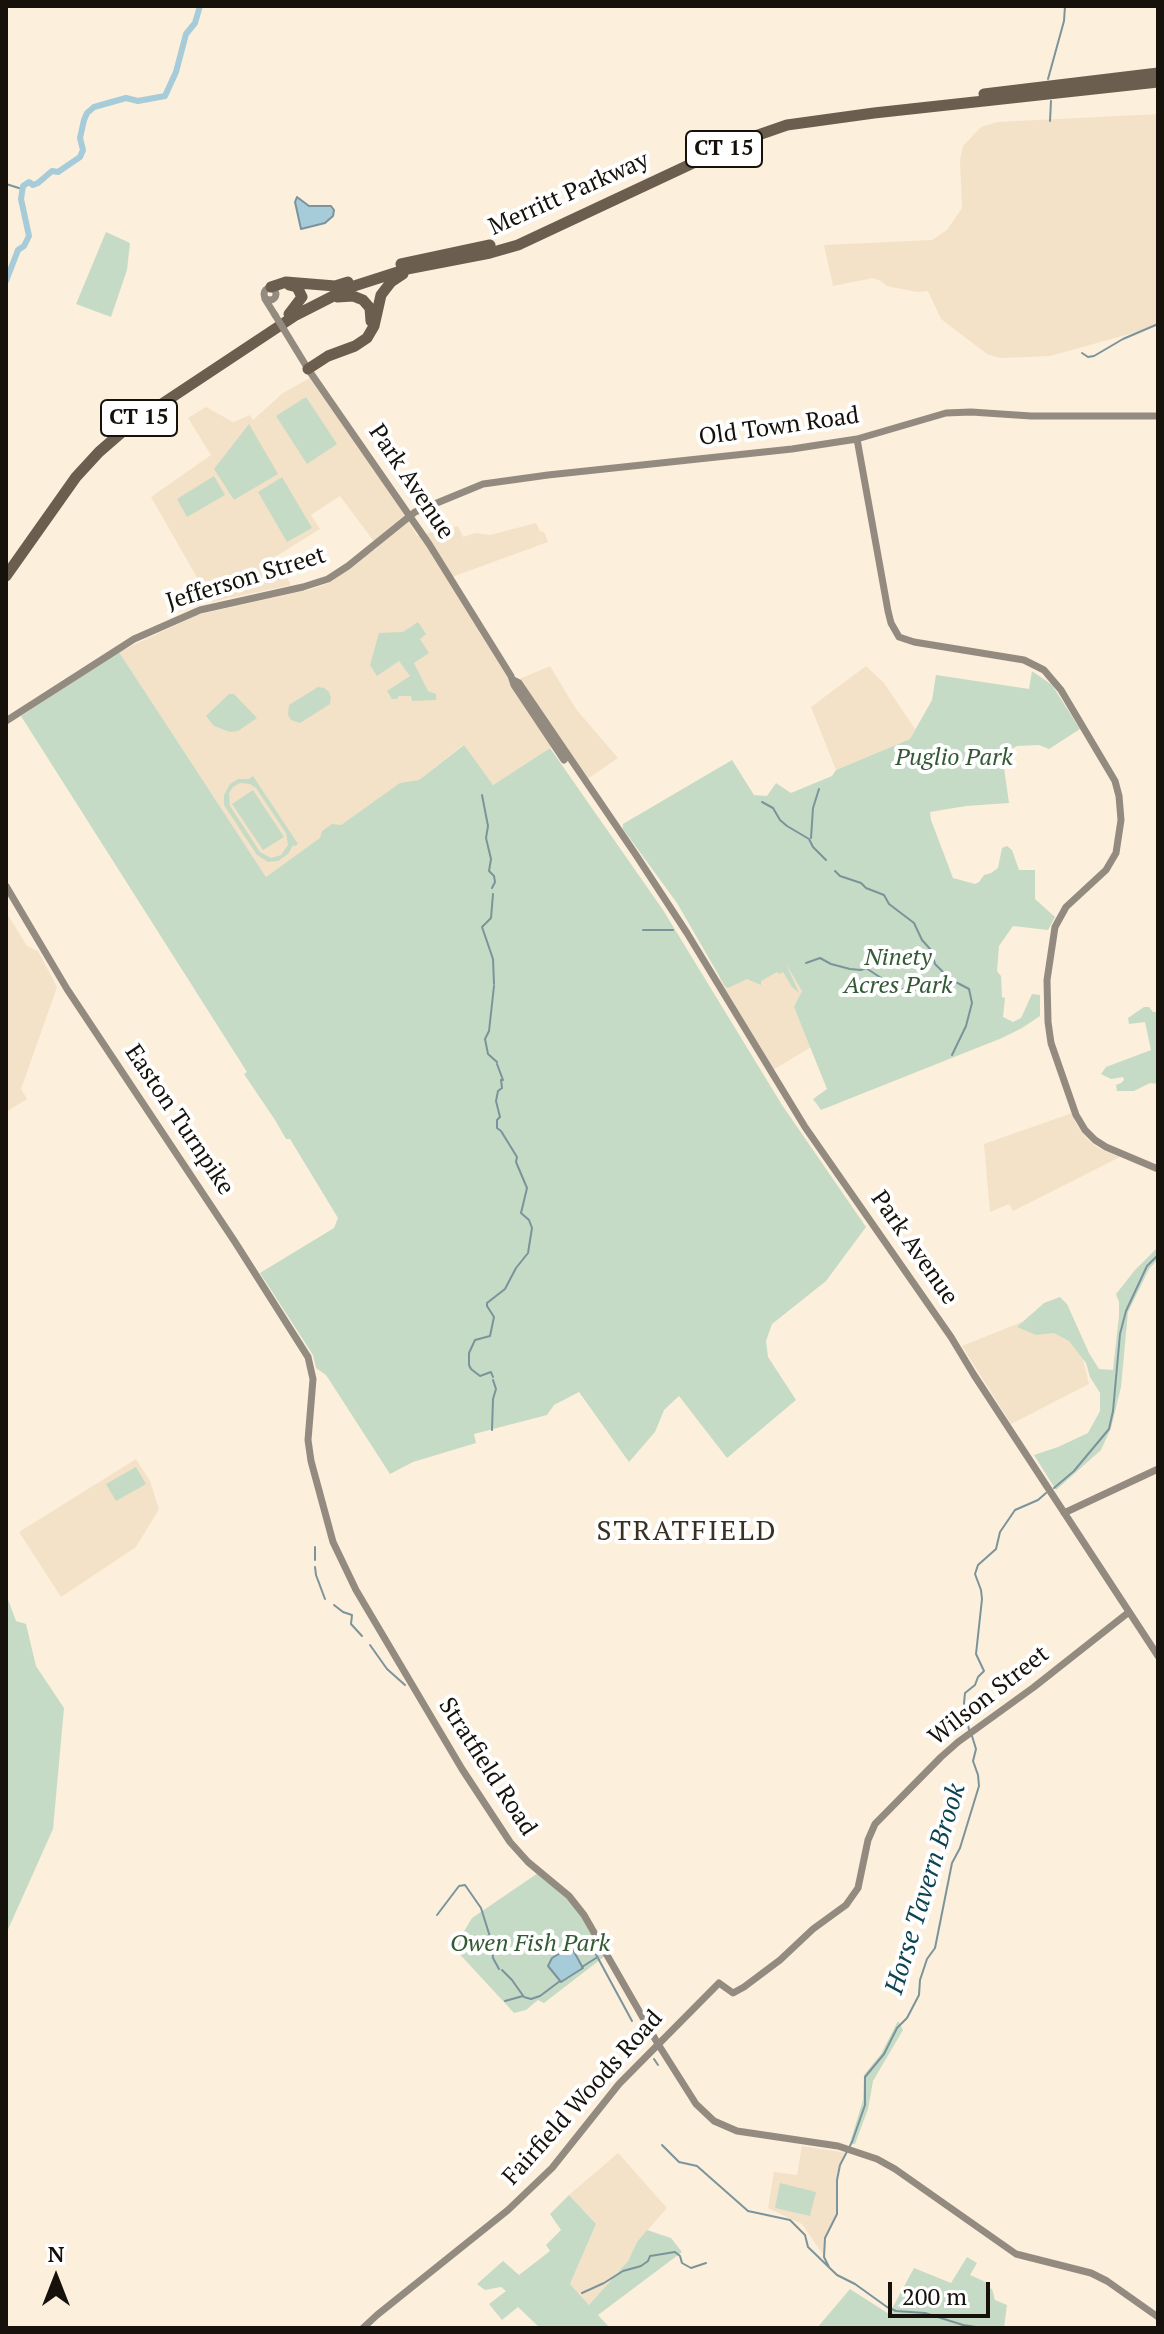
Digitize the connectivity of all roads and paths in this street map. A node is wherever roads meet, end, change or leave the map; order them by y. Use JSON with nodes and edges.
{"nodes":[{"id":1,"x":1158,"y":73,"type":"edge"},
{"id":2,"x":1158,"y":82,"type":"edge"},
{"id":3,"x":422,"y":266,"type":"junction"},
{"id":4,"x":360,"y":278,"type":"junction"},
{"id":5,"x":271,"y":295,"type":"junction"},
{"id":6,"x":314,"y":306,"type":"junction"},
{"id":7,"x":289,"y":314,"type":"junction"},
{"id":8,"x":341,"y":351,"type":"junction"},
{"id":9,"x":308,"y":369,"type":"junction"},
{"id":10,"x":1158,"y":416,"type":"edge"},
{"id":11,"x":857,"y":439,"type":"junction"},
{"id":12,"x":410,"y":516,"type":"junction"},
{"id":13,"x":6,"y":562,"type":"edge"},
{"id":14,"x":6,"y":576,"type":"edge"},
{"id":15,"x":6,"y":721,"type":"edge"},
{"id":16,"x":6,"y":886,"type":"edge"},
{"id":17,"x":1158,"y":1169,"type":"edge"},
{"id":18,"x":313,"y":1379,"type":"joint"},
{"id":19,"x":1158,"y":1469,"type":"edge"},
{"id":20,"x":1064,"y":1513,"type":"junction"},
{"id":21,"x":1129,"y":1612,"type":"junction"},
{"id":22,"x":1156,"y":1656,"type":"edge"},
{"id":23,"x":719,"y":1983,"type":"joint"},
{"id":24,"x":658,"y":2044,"type":"junction"},
{"id":25,"x":1158,"y":2317,"type":"edge"},
{"id":26,"x":363,"y":2328,"type":"edge"}],
"edges":[{"from":1,"to":4,"type":"highway","name":"Merritt Parkway","number":"CT 15"},
{"from":2,"to":3,"type":"highway","name":"Merritt Parkway","number":"CT 15"},
{"from":3,"to":6,"type":"highway","name":"Merritt Parkway","number":"CT 15"},
{"from":3,"to":8,"type":"highway"},
{"from":4,"to":5,"type":"highway"},
{"from":4,"to":7,"type":"highway","name":"Merritt Parkway","number":"CT 15"},
{"from":5,"to":7,"type":"highway"},
{"from":5,"to":9,"type":"main road","name":"Park Avenue","bridge":true},
{"from":6,"to":8,"type":"highway"},
{"from":6,"to":14,"type":"highway","name":"Merritt Parkway","number":"CT 15"},
{"from":7,"to":13,"type":"highway","name":"Merritt Parkway","number":"CT 15"},
{"from":8,"to":9,"type":"highway"},
{"from":9,"to":12,"type":"main road","name":"Park Avenue"},
{"from":10,"to":11,"type":"main road","name":"Old Town Road"},
{"from":11,"to":12,"type":"main road","name":"Old Town Road"},
{"from":11,"to":17,"type":"main road"},
{"from":12,"to":15,"type":"main road","name":"Jefferson Street"},
{"from":12,"to":20,"type":"main road","name":"Park Avenue"},
{"from":16,"to":18,"type":"main road","name":"Easton Turnpike"},
{"from":18,"to":24,"type":"main road","name":"Stratfield Road"},
{"from":19,"to":20,"type":"main road"},
{"from":20,"to":21,"type":"main road","name":"Park Avenue"},
{"from":21,"to":22,"type":"main road","name":"Park Avenue"},
{"from":21,"to":23,"type":"main road","name":"Wilson Street"},
{"from":23,"to":24,"type":"main road","name":"Fairfield Woods Road"},
{"from":24,"to":25,"type":"main road","name":"Stratfield Road"},
{"from":24,"to":26,"type":"main road","name":"Fairfield Woods Road"}]}
